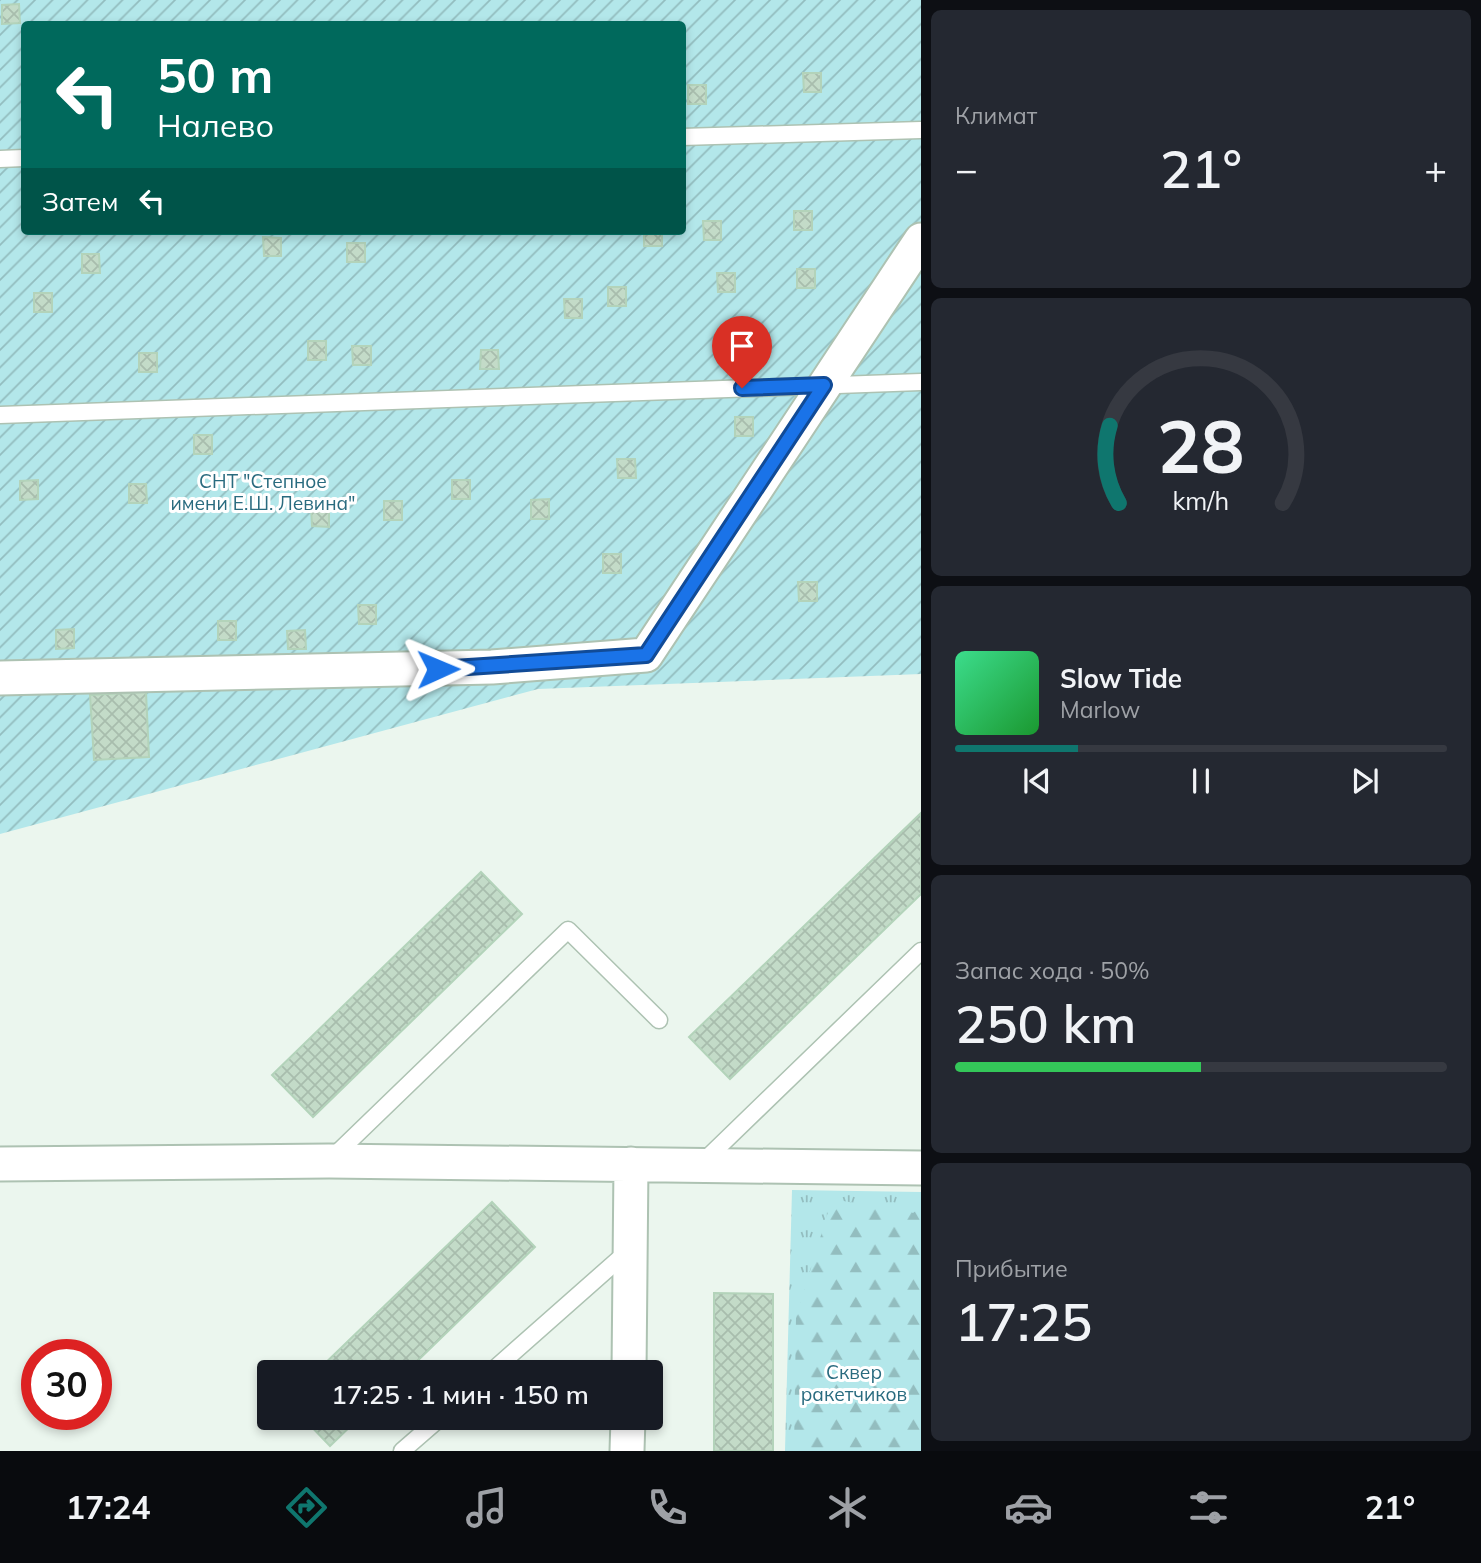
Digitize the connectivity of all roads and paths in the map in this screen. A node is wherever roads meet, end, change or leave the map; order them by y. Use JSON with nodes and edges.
{"nodes":[{"id":1,"x":921,"y":130,"type":"edge"},
{"id":2,"x":686,"y":137,"type":"edge"},
{"id":3,"x":21,"y":158,"type":"edge"},
{"id":4,"x":0,"y":159,"type":"edge"},
{"id":5,"x":921,"y":240,"type":"edge"},
{"id":6,"x":921,"y":382,"type":"edge"},
{"id":7,"x":824,"y":385,"type":"junction"},
{"id":8,"x":0,"y":415,"type":"edge"},
{"id":9,"x":0,"y":678,"type":"edge"},
{"id":10,"x":921,"y":951,"type":"edge"},
{"id":11,"x":660,"y":1020,"type":"dead end"},
{"id":12,"x":329,"y":1161,"type":"junction"},
{"id":13,"x":702,"y":1163,"type":"junction"},
{"id":14,"x":0,"y":1164,"type":"edge"},
{"id":15,"x":631,"y":1164,"type":"junction"},
{"id":16,"x":921,"y":1168,"type":"edge"},
{"id":17,"x":631,"y":1248,"type":"junction"},
{"id":18,"x":505,"y":1360,"type":"edge"},
{"id":19,"x":629,"y":1360,"type":"edge"},
{"id":20,"x":426,"y":1430,"type":"edge"},
{"id":21,"x":628,"y":1430,"type":"edge"},
{"id":22,"x":402,"y":1451,"type":"edge"},
{"id":23,"x":627,"y":1451,"type":"edge"}],
"edges":[{"from":1,"to":2,"type":"lane"},
{"from":3,"to":4,"type":"lane"},
{"from":5,"to":7,"type":"street"},
{"from":6,"to":7,"type":"lane"},
{"from":7,"to":8,"type":"lane"},
{"from":7,"to":9,"type":"street"},
{"from":10,"to":13,"type":"lane"},
{"from":11,"to":12,"type":"lane"},
{"from":12,"to":14,"type":"street"},
{"from":12,"to":15,"type":"street"},
{"from":13,"to":15,"type":"street"},
{"from":13,"to":16,"type":"street"},
{"from":15,"to":17,"type":"street"},
{"from":17,"to":18,"type":"lane"},
{"from":17,"to":19,"type":"street"},
{"from":20,"to":22,"type":"lane"},
{"from":21,"to":23,"type":"street"}]}
